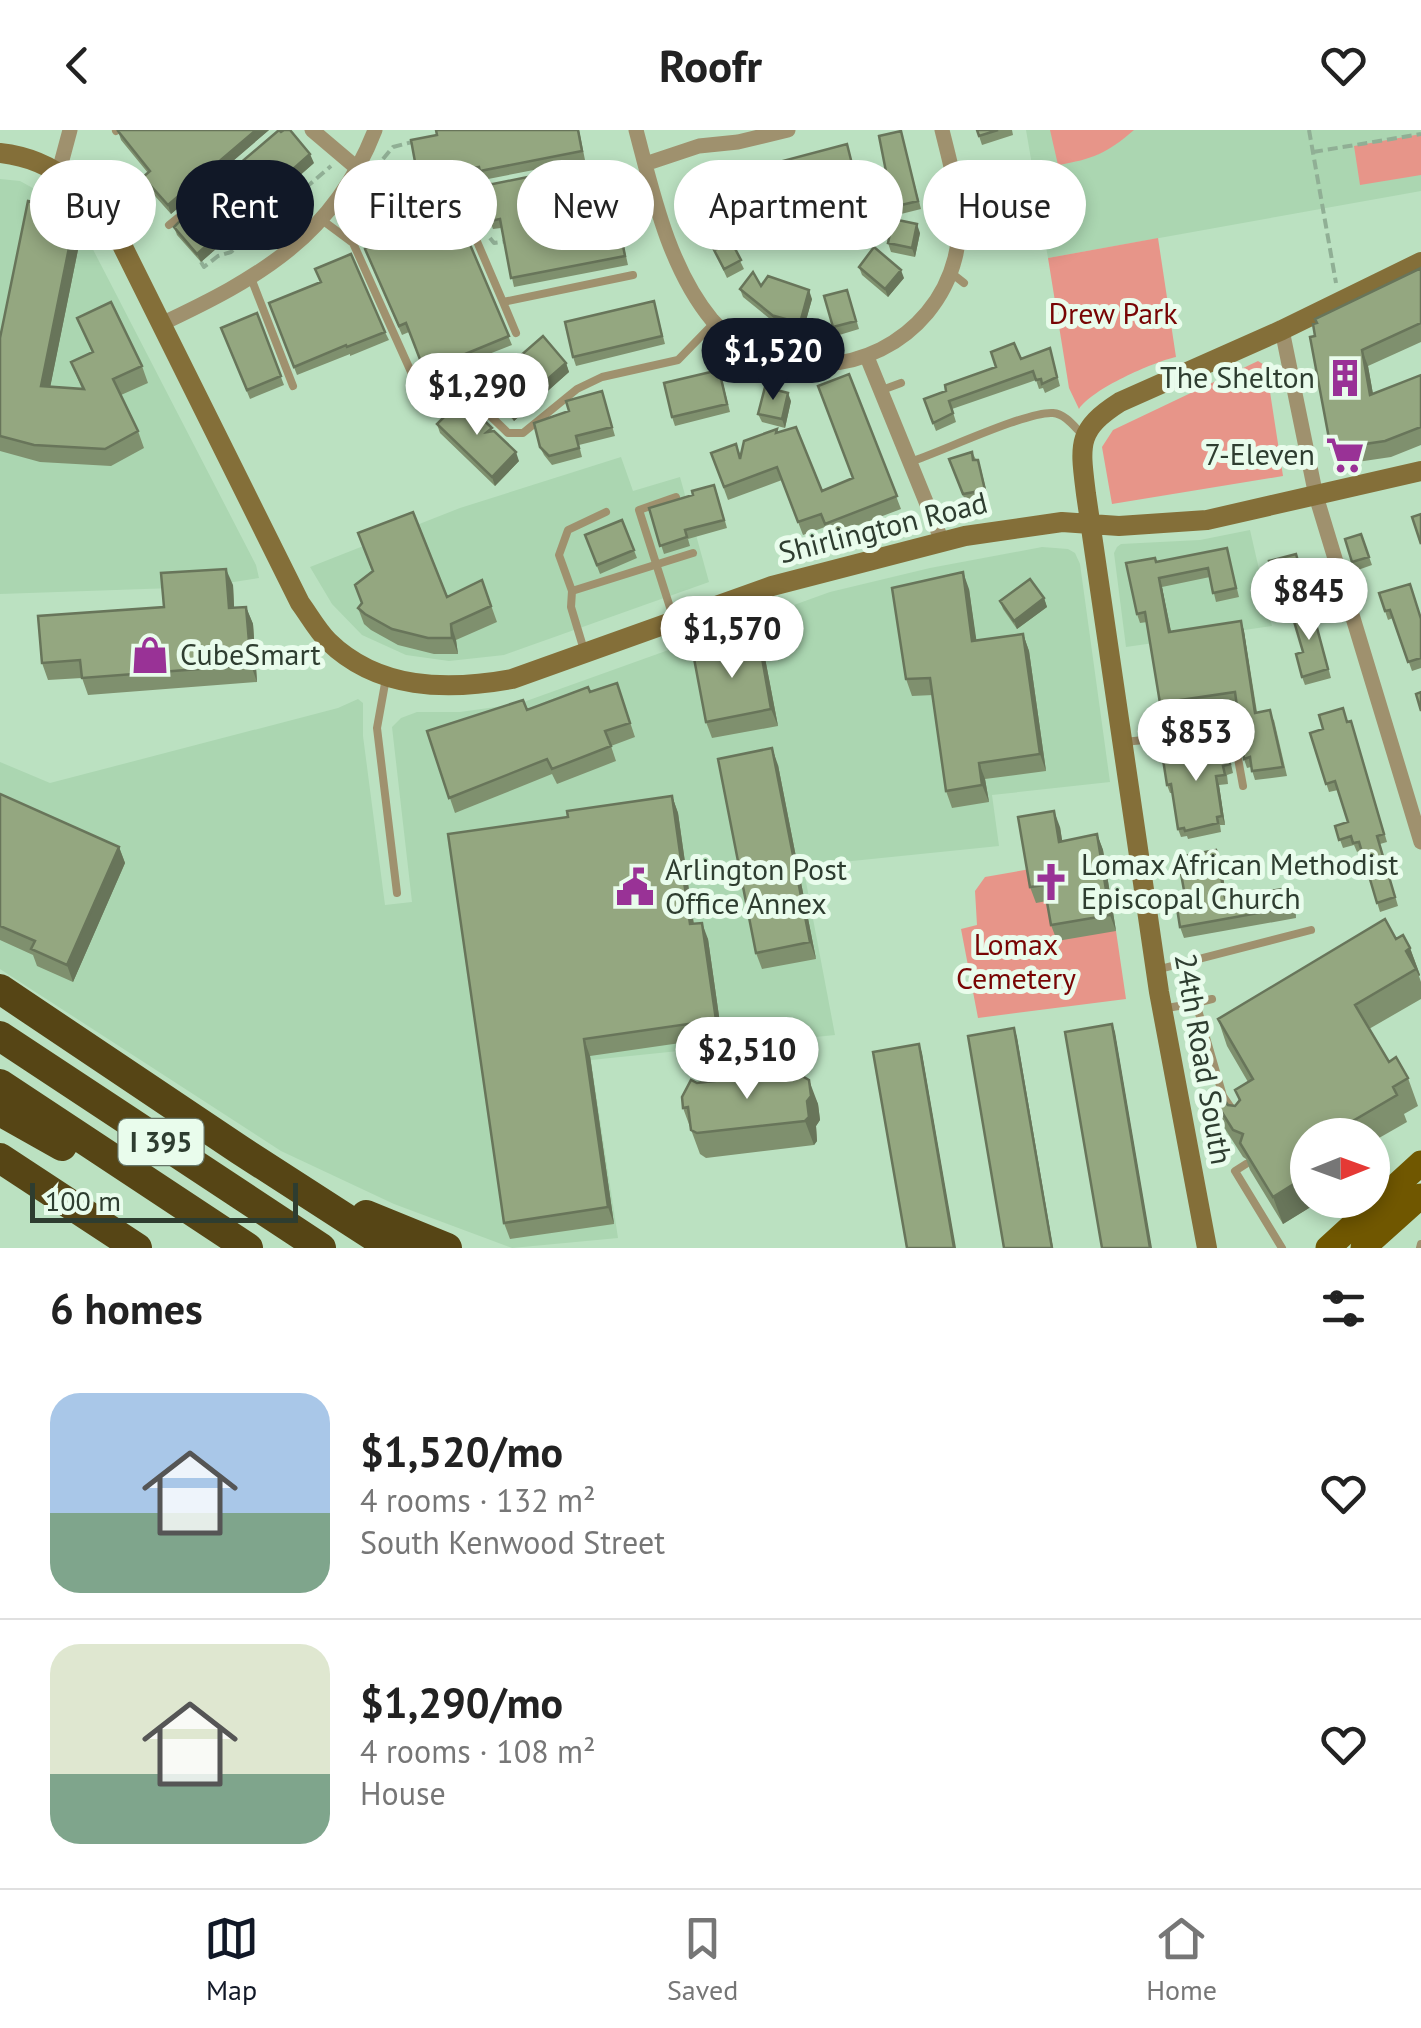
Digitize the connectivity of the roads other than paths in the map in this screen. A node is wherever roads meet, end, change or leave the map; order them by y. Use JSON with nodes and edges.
{"nodes":[{"id":1,"x":70,"y":130,"type":"edge"},
{"id":2,"x":312,"y":130,"type":"edge"},
{"id":3,"x":375,"y":130,"type":"edge"},
{"id":4,"x":636,"y":130,"type":"edge"},
{"id":5,"x":788,"y":130,"type":"edge"},
{"id":6,"x":942,"y":130,"type":"edge"},
{"id":7,"x":699,"y":138,"type":"edge"},
{"id":8,"x":0,"y":153,"type":"edge"},
{"id":9,"x":33,"y":160,"type":"edge"},
{"id":10,"x":62,"y":160,"type":"edge"},
{"id":11,"x":347,"y":160,"type":"edge"},
{"id":12,"x":362,"y":160,"type":"edge"},
{"id":13,"x":644,"y":160,"type":"edge"},
{"id":14,"x":653,"y":160,"type":"edge"},
{"id":15,"x":654,"y":193,"type":"edge"},
{"id":16,"x":334,"y":207,"type":"edge"},
{"id":17,"x":176,"y":219,"type":"edge"},
{"id":18,"x":322,"y":220,"type":"junction"},
{"id":19,"x":169,"y":225,"type":"dead end"},
{"id":20,"x":124,"y":250,"type":"edge"},
{"id":21,"x":481,"y":250,"type":"edge"},
{"id":22,"x":1421,"y":262,"type":"edge"},
{"id":23,"x":950,"y":272,"type":"junction"},
{"id":24,"x":633,"y":274,"type":"dead end"},
{"id":25,"x":251,"y":278,"type":"junction"},
{"id":26,"x":964,"y":283,"type":"dead end"},
{"id":27,"x":503,"y":302,"type":"junction"},
{"id":28,"x":714,"y":323,"type":"junction"},
{"id":29,"x":161,"y":324,"type":"junction"},
{"id":30,"x":1282,"y":330,"type":"junction"},
{"id":31,"x":516,"y":333,"type":"dead end"},
{"id":32,"x":866,"y":358,"type":"junction"},
{"id":33,"x":901,"y":383,"type":"dead end"},
{"id":34,"x":293,"y":386,"type":"dead end"},
{"id":35,"x":880,"y":390,"type":"junction"},
{"id":36,"x":421,"y":394,"type":"dead end"},
{"id":37,"x":478,"y":404,"type":"dead end"},
{"id":38,"x":1084,"y":436,"type":"junction"},
{"id":39,"x":910,"y":462,"type":"junction"},
{"id":40,"x":1421,"y":471,"type":"edge"},
{"id":41,"x":1316,"y":496,"type":"junction"},
{"id":42,"x":676,"y":497,"type":"edge"},
{"id":43,"x":606,"y":512,"type":"dead end"},
{"id":44,"x":1090,"y":524,"type":"junction"},
{"id":45,"x":942,"y":541,"type":"junction"},
{"id":46,"x":693,"y":553,"type":"dead end"},
{"id":47,"x":656,"y":565,"type":"junction"},
{"id":48,"x":572,"y":591,"type":"junction"},
{"id":49,"x":674,"y":620,"type":"junction"},
{"id":50,"x":585,"y":654,"type":"junction"},
{"id":51,"x":386,"y":678,"type":"junction"},
{"id":52,"x":1122,"y":742,"type":"junction"},
{"id":53,"x":1243,"y":786,"type":"dead end"},
{"id":54,"x":1421,"y":842,"type":"edge"},
{"id":55,"x":397,"y":892,"type":"dead end"},
{"id":56,"x":1311,"y":930,"type":"dead end"},
{"id":57,"x":1156,"y":970,"type":"junction"},
{"id":58,"x":0,"y":989,"type":"edge"},
{"id":59,"x":1212,"y":999,"type":"dead end"},
{"id":60,"x":1196,"y":1003,"type":"junction"},
{"id":61,"x":1162,"y":1009,"type":"junction"},
{"id":62,"x":0,"y":1036,"type":"edge"},
{"id":63,"x":0,"y":1084,"type":"edge"},
{"id":64,"x":0,"y":1112,"type":"edge"},
{"id":65,"x":1242,"y":1126,"type":"edge"},
{"id":66,"x":240,"y":1150,"type":"junction"},
{"id":67,"x":0,"y":1158,"type":"edge"},
{"id":68,"x":1421,"y":1163,"type":"edge"},
{"id":69,"x":1246,"y":1164,"type":"edge"},
{"id":70,"x":1421,"y":1196,"type":"edge"},
{"id":71,"x":1278,"y":1216,"type":"edge"},
{"id":72,"x":207,"y":1221,"type":"junction"},
{"id":73,"x":1267,"y":1223,"type":"junction"},
{"id":74,"x":129,"y":1245,"type":"edge"},
{"id":75,"x":248,"y":1248,"type":"edge"},
{"id":76,"x":322,"y":1248,"type":"edge"},
{"id":77,"x":392,"y":1248,"type":"edge"},
{"id":78,"x":447,"y":1248,"type":"edge"},
{"id":79,"x":1207,"y":1248,"type":"edge"},
{"id":80,"x":1282,"y":1248,"type":"edge"},
{"id":81,"x":1328,"y":1248,"type":"edge"},
{"id":82,"x":1363,"y":1248,"type":"edge"}],
"edges":[{"from":1,"to":10,"type":"street"},
{"from":2,"to":11,"type":"street"},
{"from":3,"to":12,"type":"street"},
{"from":4,"to":13,"type":"street"},
{"from":5,"to":7,"type":"street"},
{"from":6,"to":23,"type":"street"},
{"from":7,"to":14,"type":"street"},
{"from":8,"to":9,"type":"main road","name":"Shirlington Road"},
{"from":15,"to":28,"type":"street"},
{"from":16,"to":18,"type":"street"},
{"from":17,"to":19,"type":"lane"},
{"from":18,"to":25,"type":"street"},
{"from":18,"to":36,"type":"lane"},
{"from":20,"to":29,"type":"main road","name":"Shirlington Road"},
{"from":21,"to":27,"type":"lane"},
{"from":22,"to":30,"type":"main road"},
{"from":23,"to":26,"type":"lane"},
{"from":23,"to":32,"type":"street"},
{"from":24,"to":27,"type":"lane"},
{"from":25,"to":29,"type":"street"},
{"from":25,"to":34,"type":"lane"},
{"from":27,"to":31,"type":"lane"},
{"from":28,"to":32,"type":"street"},
{"from":28,"to":37,"type":"lane"},
{"from":29,"to":51,"type":"main road","name":"Shirlington Road"},
{"from":30,"to":38,"type":"main road"},
{"from":30,"to":41,"type":"street"},
{"from":32,"to":35,"type":"street"},
{"from":33,"to":35,"type":"lane"},
{"from":35,"to":39,"type":"street"},
{"from":38,"to":39,"type":"lane"},
{"from":38,"to":44,"type":"main road","name":"24th Road South"},
{"from":39,"to":45,"type":"street"},
{"from":40,"to":41,"type":"main road","name":"Shirlington Road"},
{"from":41,"to":44,"type":"main road","name":"Shirlington Road"},
{"from":41,"to":54,"type":"street"},
{"from":42,"to":47,"type":"lane"},
{"from":43,"to":48,"type":"lane"},
{"from":44,"to":45,"type":"main road","name":"Shirlington Road"},
{"from":44,"to":52,"type":"main road","name":"24th Road South"},
{"from":45,"to":49,"type":"main road","name":"Shirlington Road"},
{"from":46,"to":47,"type":"lane"},
{"from":47,"to":48,"type":"lane"},
{"from":47,"to":49,"type":"lane"},
{"from":48,"to":50,"type":"lane"},
{"from":49,"to":50,"type":"main road","name":"Shirlington Road"},
{"from":50,"to":51,"type":"main road","name":"Shirlington Road"},
{"from":51,"to":55,"type":"lane"},
{"from":52,"to":53,"type":"lane"},
{"from":52,"to":57,"type":"main road","name":"24th Road South"},
{"from":56,"to":57,"type":"lane"},
{"from":57,"to":61,"type":"main road","name":"24th Road South"},
{"from":58,"to":66,"type":"highway"},
{"from":59,"to":60,"type":"lane"},
{"from":60,"to":61,"type":"lane"},
{"from":60,"to":65,"type":"lane"},
{"from":61,"to":79,"type":"main road","name":"24th Road South"},
{"from":62,"to":76,"type":"highway","number":"I 395"},
{"from":63,"to":72,"type":"highway"},
{"from":64,"to":72,"type":"highway"},
{"from":66,"to":77,"type":"highway"},
{"from":66,"to":78,"type":"highway"},
{"from":67,"to":74,"type":"highway"},
{"from":68,"to":81,"type":"main road"},
{"from":69,"to":73,"type":"lane"},
{"from":70,"to":82,"type":"main road"},
{"from":71,"to":73,"type":"lane"},
{"from":72,"to":75,"type":"highway"},
{"from":73,"to":80,"type":"lane"}]}
